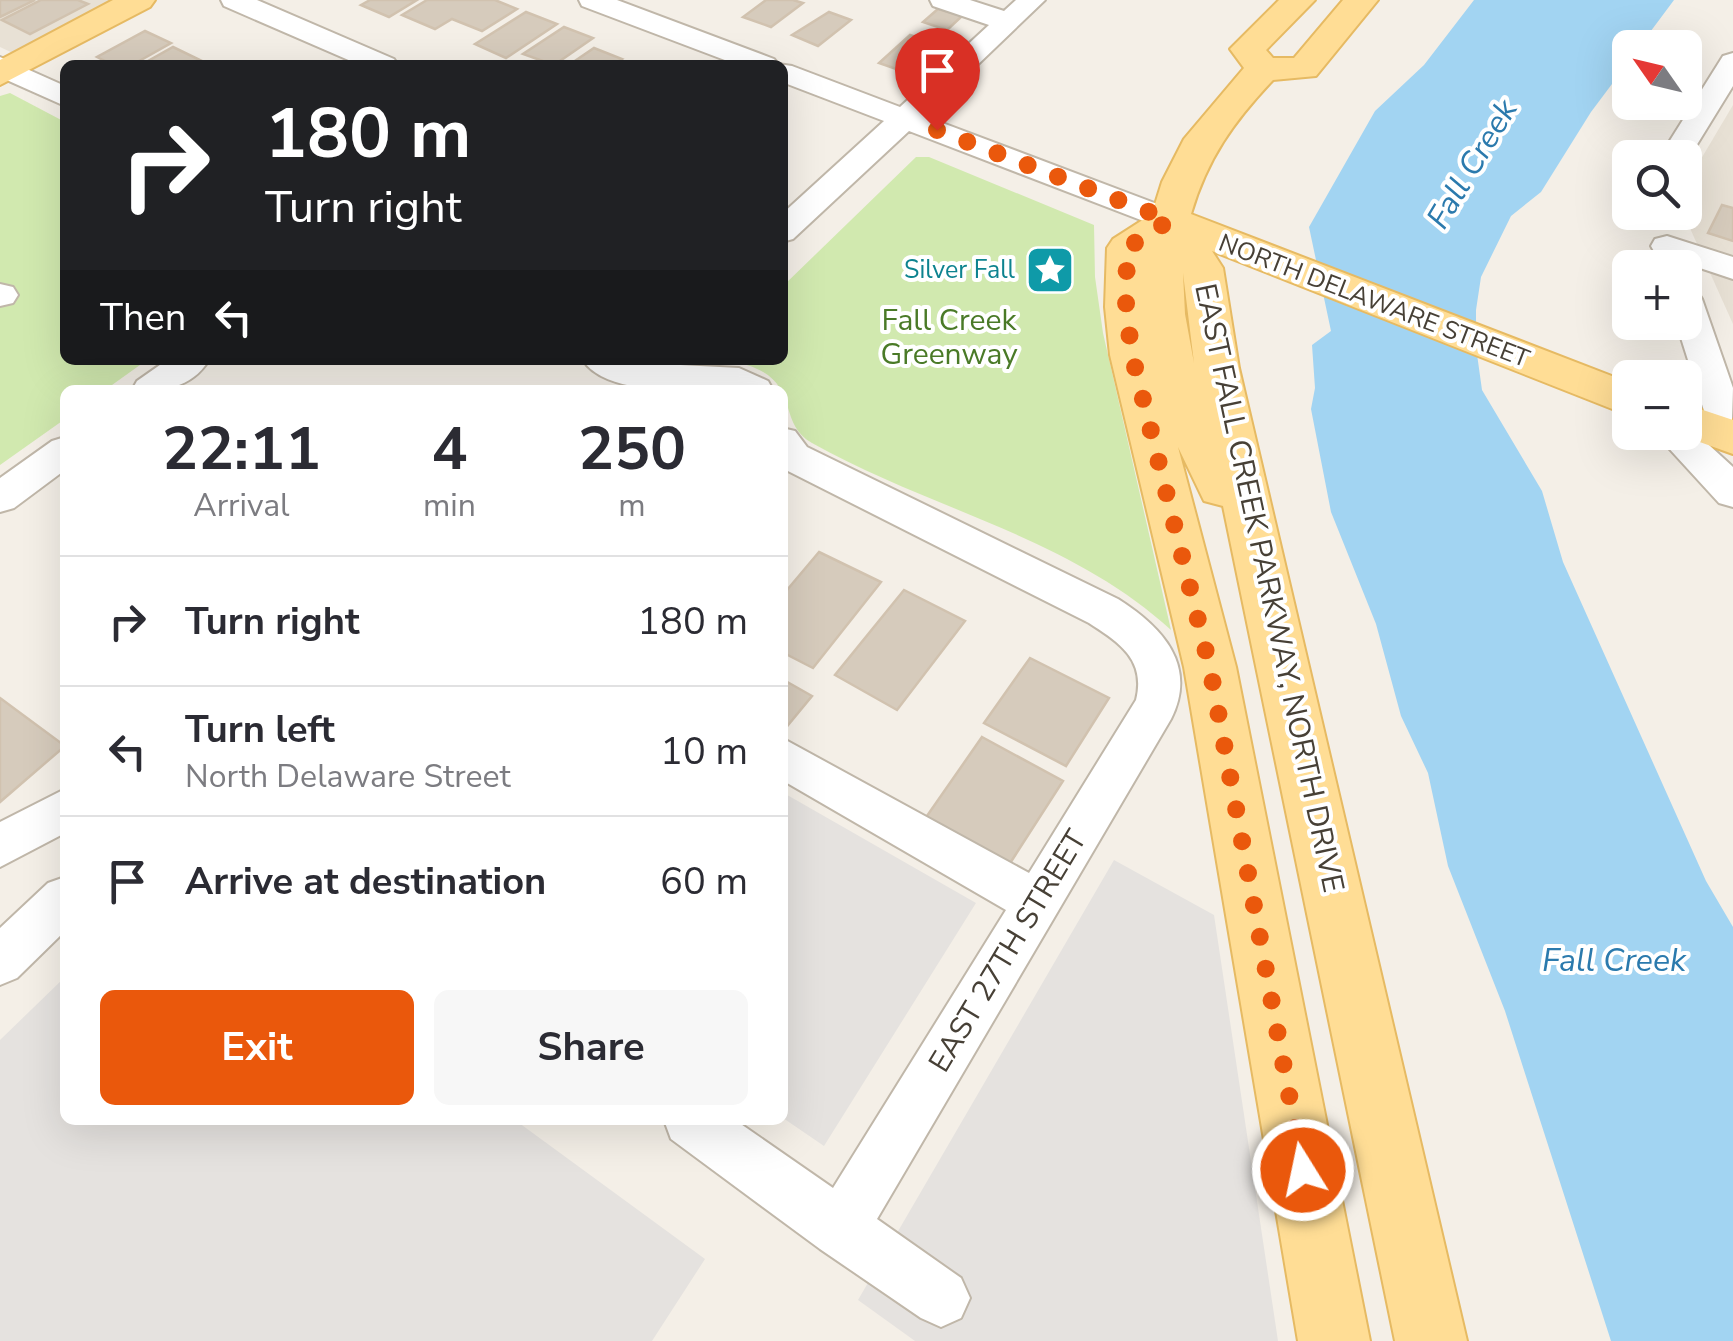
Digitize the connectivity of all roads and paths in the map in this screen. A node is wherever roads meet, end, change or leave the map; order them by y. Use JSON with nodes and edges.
{"nodes":[{"id":1,"x":138,"y":0,"type":"edge"},
{"id":2,"x":234,"y":0,"type":"edge"},
{"id":3,"x":592,"y":0,"type":"edge"},
{"id":4,"x":943,"y":0,"type":"edge"},
{"id":5,"x":1032,"y":0,"type":"edge"},
{"id":6,"x":1298,"y":0,"type":"edge"},
{"id":7,"x":1361,"y":0,"type":"edge"},
{"id":8,"x":1008,"y":22,"type":"junction"},
{"id":9,"x":372,"y":60,"type":"edge"},
{"id":10,"x":751,"y":60,"type":"edge"},
{"id":11,"x":1733,"y":62,"type":"edge"},
{"id":12,"x":1263,"y":68,"type":"junction"},
{"id":13,"x":3,"y":70,"type":"edge"},
{"id":14,"x":788,"y":74,"type":"edge"},
{"id":15,"x":60,"y":95,"type":"edge"},
{"id":16,"x":906,"y":119,"type":"junction"},
{"id":17,"x":1696,"y":121,"type":"junction"},
{"id":18,"x":1733,"y":132,"type":"edge"},
{"id":19,"x":1685,"y":140,"type":"edge"},
{"id":20,"x":1170,"y":220,"type":"junction"},
{"id":21,"x":788,"y":227,"type":"edge"},
{"id":22,"x":1702,"y":262,"type":"edge"},
{"id":23,"x":1733,"y":268,"type":"edge"},
{"id":24,"x":1699,"y":340,"type":"edge"},
{"id":25,"x":184,"y":365,"type":"edge"},
{"id":26,"x":622,"y":371,"type":"edge"},
{"id":27,"x":157,"y":385,"type":"edge"},
{"id":28,"x":746,"y":385,"type":"edge"},
{"id":29,"x":1612,"y":393,"type":"edge"},
{"id":30,"x":1702,"y":426,"type":"edge"},
{"id":31,"x":1732,"y":437,"type":"edge"},
{"id":32,"x":788,"y":448,"type":"edge"},
{"id":33,"x":1693,"y":450,"type":"edge"},
{"id":34,"x":56,"y":468,"type":"edge"},
{"id":35,"x":1733,"y":493,"type":"edge"},
{"id":36,"x":0,"y":498,"type":"edge"},
{"id":37,"x":788,"y":760,"type":"edge"},
{"id":38,"x":60,"y":813,"type":"edge"},
{"id":39,"x":0,"y":846,"type":"edge"},
{"id":40,"x":1037,"y":904,"type":"junction"},
{"id":41,"x":60,"y":905,"type":"edge"},
{"id":42,"x":0,"y":960,"type":"edge"},
{"id":43,"x":697,"y":1125,"type":"edge"},
{"id":44,"x":840,"y":1229,"type":"junction"},
{"id":45,"x":940,"y":1298,"type":"dead end"},
{"id":46,"x":1334,"y":1341,"type":"edge"},
{"id":47,"x":1430,"y":1341,"type":"edge"}],
"edges":[{"from":1,"to":13,"type":"main road"},
{"from":2,"to":9,"type":"street"},
{"from":3,"to":10,"type":"street"},
{"from":4,"to":8,"type":"street"},
{"from":5,"to":8,"type":"street"},
{"from":6,"to":12,"type":"main road"},
{"from":7,"to":12,"type":"main road"},
{"from":8,"to":16,"type":"street"},
{"from":11,"to":17,"type":"street"},
{"from":12,"to":20,"type":"main road"},
{"from":13,"to":15,"type":"street"},
{"from":14,"to":16,"type":"street","name":"NORTH DELAWARE STREET"},
{"from":16,"to":20,"type":"street","name":"NORTH DELAWARE STREET"},
{"from":16,"to":21,"type":"street"},
{"from":17,"to":18,"type":"street"},
{"from":17,"to":19,"type":"street"},
{"from":20,"to":29,"type":"main road","name":"NORTH DELAWARE STREET"},
{"from":20,"to":46,"type":"main road"},
{"from":20,"to":47,"type":"main road","name":"EAST FALL CREEK PARKWAY, NORTH DRIVE"},
{"from":22,"to":23,"type":"street"},
{"from":24,"to":31,"type":"street"},
{"from":25,"to":27,"type":"street"},
{"from":26,"to":28,"type":"street"},
{"from":30,"to":31,"type":"main road"},
{"from":32,"to":40,"type":"street","name":"EAST 27TH STREET"},
{"from":33,"to":35,"type":"street"},
{"from":34,"to":36,"type":"street"},
{"from":37,"to":40,"type":"street"},
{"from":38,"to":39,"type":"street"},
{"from":40,"to":44,"type":"street","name":"EAST 27TH STREET"},
{"from":41,"to":42,"type":"street"},
{"from":43,"to":44,"type":"street"},
{"from":44,"to":45,"type":"street"}]}
